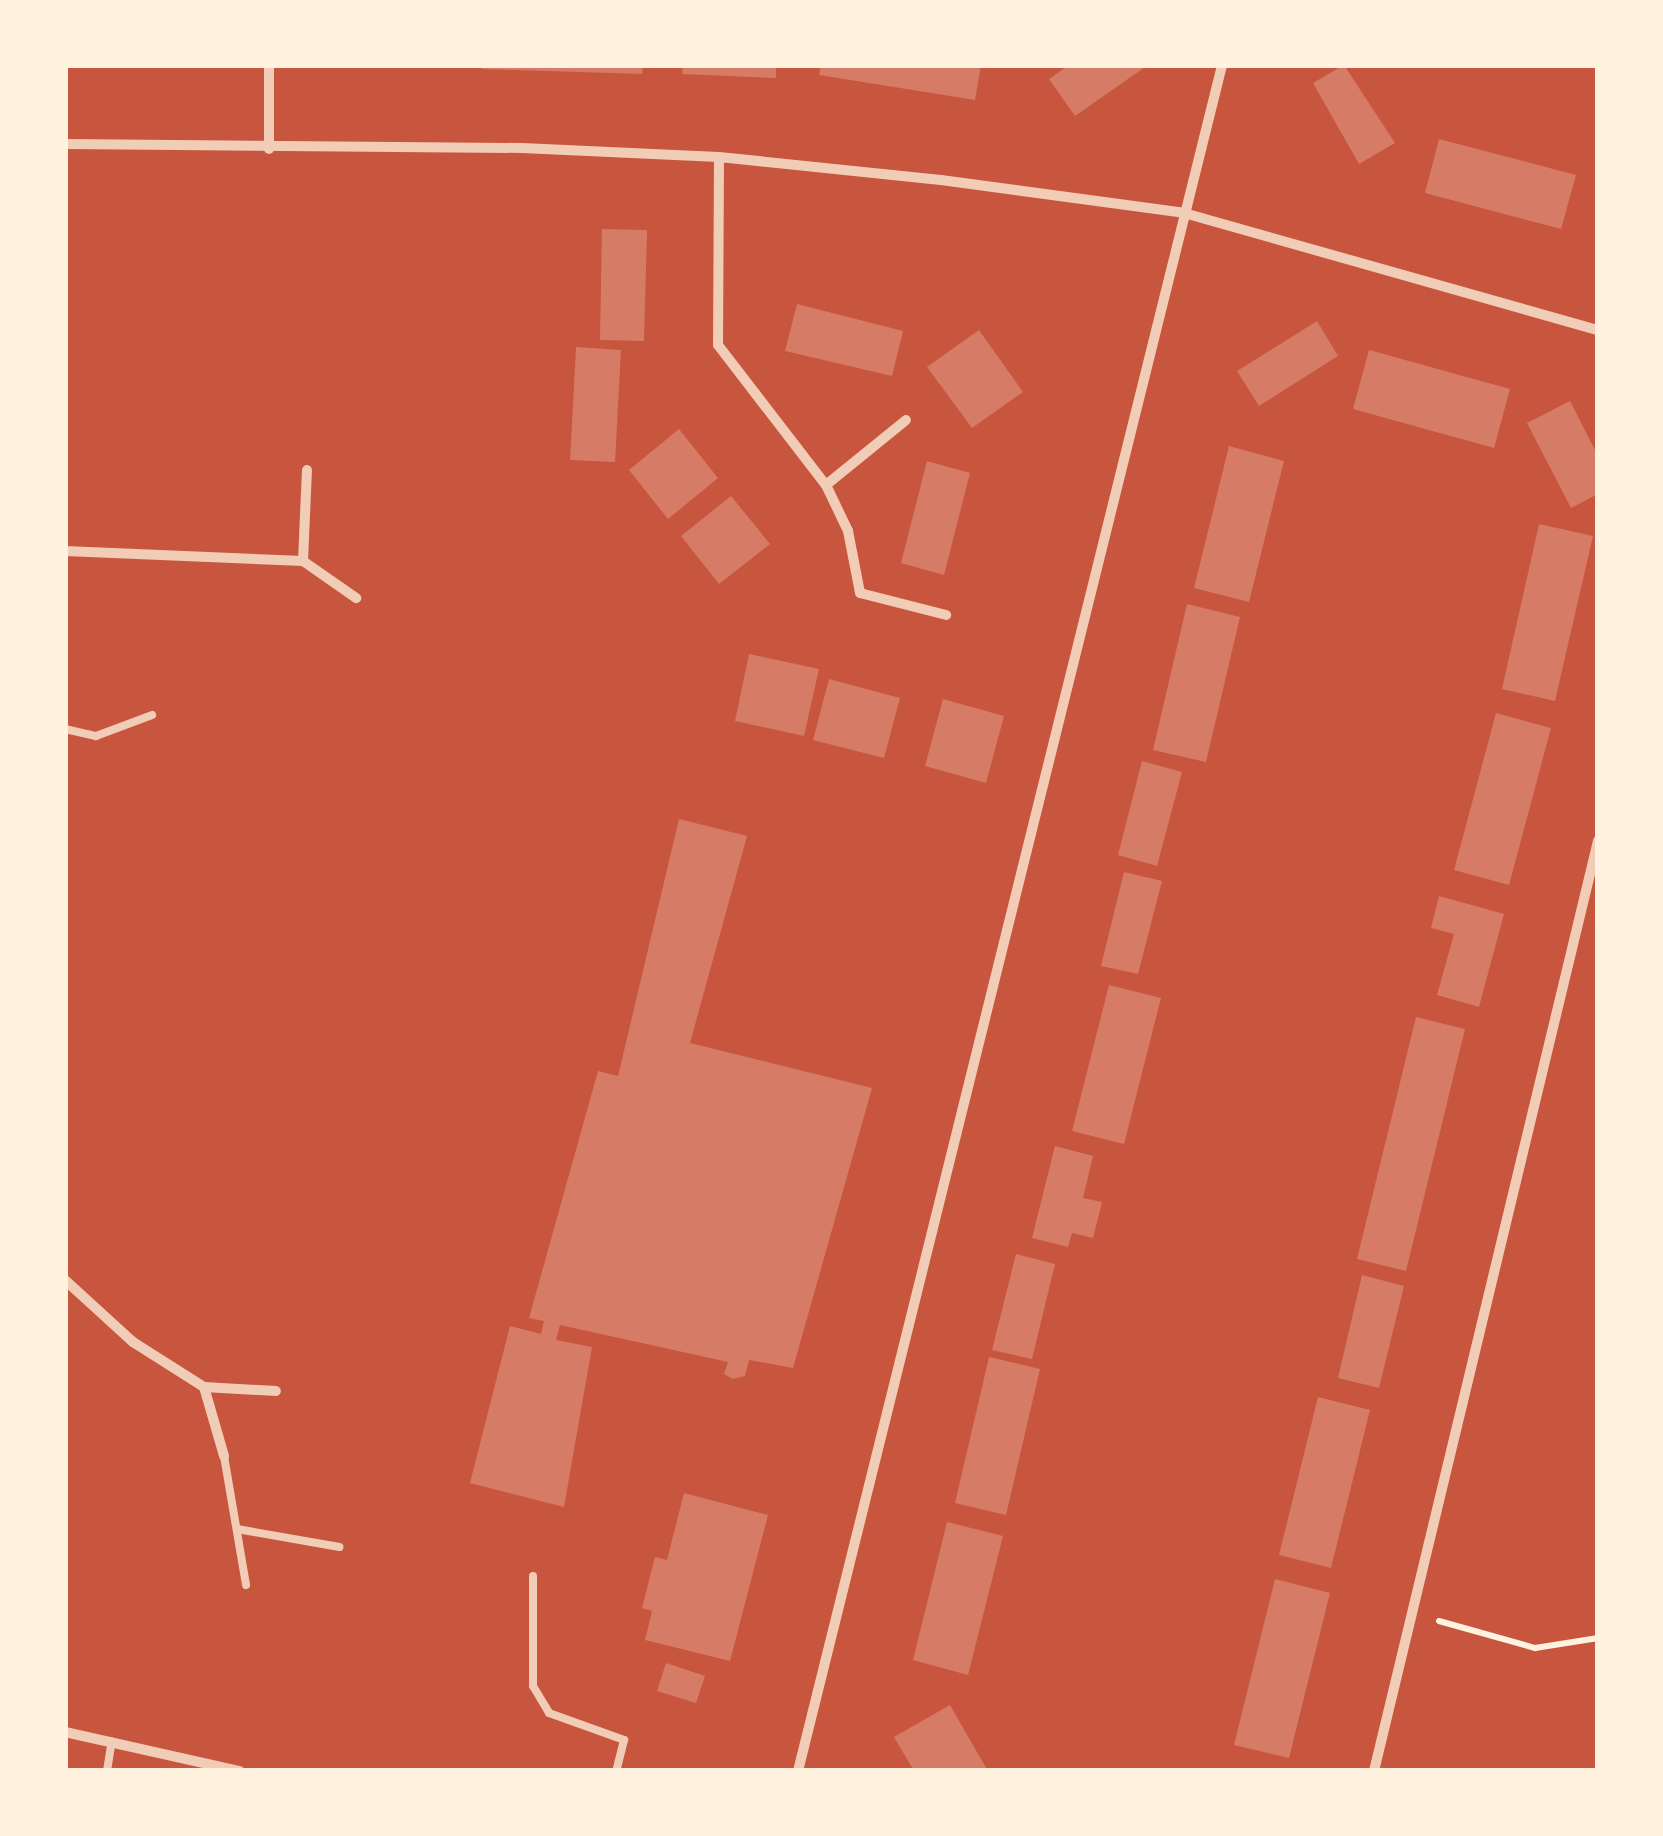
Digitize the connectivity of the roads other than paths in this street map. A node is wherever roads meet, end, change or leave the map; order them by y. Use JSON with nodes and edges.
{"nodes":[{"id":1,"x":270,"y":65,"type":"edge"},
{"id":2,"x":1222,"y":65,"type":"edge"},
{"id":3,"x":65,"y":144,"type":"edge"},
{"id":4,"x":269,"y":149,"type":"junction"},
{"id":5,"x":719,"y":157,"type":"junction"},
{"id":6,"x":1184,"y":213,"type":"junction"},
{"id":7,"x":1598,"y":330,"type":"edge"},
{"id":8,"x":906,"y":420,"type":"dead end"},
{"id":9,"x":307,"y":470,"type":"dead end"},
{"id":10,"x":826,"y":485,"type":"junction"},
{"id":11,"x":65,"y":551,"type":"edge"},
{"id":12,"x":302,"y":561,"type":"junction"},
{"id":13,"x":356,"y":598,"type":"dead end"},
{"id":14,"x":946,"y":615,"type":"dead end"},
{"id":15,"x":152,"y":715,"type":"dead end"},
{"id":16,"x":65,"y":729,"type":"edge"},
{"id":17,"x":1598,"y":841,"type":"edge"},
{"id":18,"x":65,"y":1280,"type":"edge"},
{"id":19,"x":204,"y":1387,"type":"junction"},
{"id":20,"x":276,"y":1390,"type":"dead end"},
{"id":21,"x":224,"y":1456,"type":"joint"},
{"id":22,"x":236,"y":1530,"type":"junction"},
{"id":23,"x":339,"y":1547,"type":"dead end"},
{"id":24,"x":534,"y":1576,"type":"dead end"},
{"id":25,"x":246,"y":1585,"type":"dead end"},
{"id":26,"x":65,"y":1732,"type":"edge"},
{"id":27,"x":112,"y":1740,"type":"junction"},
{"id":28,"x":107,"y":1771,"type":"edge"},
{"id":29,"x":240,"y":1771,"type":"edge"},
{"id":30,"x":616,"y":1771,"type":"edge"},
{"id":31,"x":798,"y":1771,"type":"edge"},
{"id":32,"x":1374,"y":1771,"type":"edge"}],
"edges":[{"from":1,"to":4,"type":"street"},
{"from":2,"to":6,"type":"street"},
{"from":3,"to":4,"type":"street"},
{"from":4,"to":5,"type":"street"},
{"from":5,"to":6,"type":"street"},
{"from":5,"to":10,"type":"street"},
{"from":6,"to":7,"type":"street"},
{"from":6,"to":31,"type":"street"},
{"from":8,"to":10,"type":"street"},
{"from":9,"to":12,"type":"street"},
{"from":10,"to":14,"type":"street"},
{"from":11,"to":12,"type":"street"},
{"from":12,"to":13,"type":"street"},
{"from":15,"to":16,"type":"lane"},
{"from":17,"to":32,"type":"street"},
{"from":18,"to":19,"type":"street"},
{"from":19,"to":20,"type":"street"},
{"from":19,"to":21,"type":"street"},
{"from":21,"to":22,"type":"lane"},
{"from":22,"to":23,"type":"lane"},
{"from":22,"to":25,"type":"lane"},
{"from":24,"to":30,"type":"lane"},
{"from":26,"to":27,"type":"street"},
{"from":27,"to":28,"type":"lane"},
{"from":27,"to":29,"type":"street"}]}
